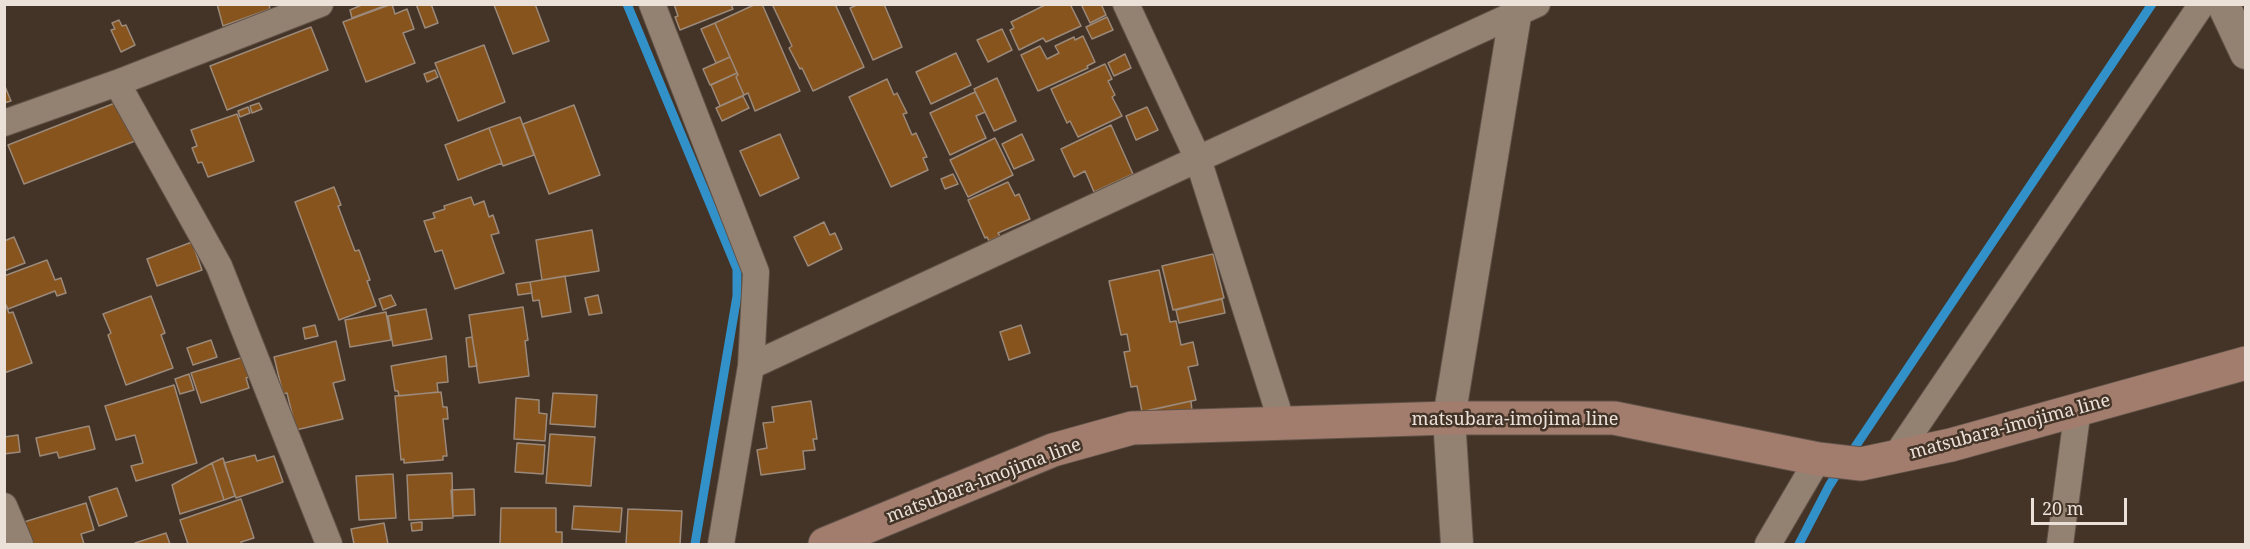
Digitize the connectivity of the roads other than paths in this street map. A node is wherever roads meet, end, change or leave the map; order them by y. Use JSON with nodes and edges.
{"nodes":[{"id":1,"x":320,"y":4,"type":"edge"},
{"id":2,"x":652,"y":4,"type":"edge"},
{"id":3,"x":1126,"y":4,"type":"edge"},
{"id":4,"x":2202,"y":4,"type":"edge"},
{"id":5,"x":2223,"y":4,"type":"edge"},
{"id":6,"x":1523,"y":8,"type":"edge"},
{"id":7,"x":2246,"y":53,"type":"edge"},
{"id":8,"x":117,"y":83,"type":"junction"},
{"id":9,"x":4,"y":123,"type":"edge"},
{"id":10,"x":1198,"y":159,"type":"junction"},
{"id":11,"x":2246,"y":363,"type":"edge"},
{"id":12,"x":751,"y":366,"type":"junction"},
{"id":13,"x":2078,"y":408,"type":"junction"},
{"id":14,"x":1449,"y":418,"type":"junction"},
{"id":15,"x":1282,"y":423,"type":"junction"},
{"id":16,"x":1895,"y":457,"type":"junction"},
{"id":17,"x":1823,"y":460,"type":"junction"},
{"id":18,"x":4,"y":506,"type":"edge"},
{"id":19,"x":20,"y":544,"type":"edge"},
{"id":20,"x":329,"y":544,"type":"edge"},
{"id":21,"x":721,"y":544,"type":"edge"},
{"id":22,"x":825,"y":544,"type":"edge"},
{"id":23,"x":1457,"y":544,"type":"edge"},
{"id":24,"x":1768,"y":544,"type":"edge"},
{"id":25,"x":2060,"y":544,"type":"edge"}],
"edges":[{"from":1,"to":8,"type":"street"},
{"from":2,"to":12,"type":"street"},
{"from":3,"to":10,"type":"street"},
{"from":4,"to":16,"type":"street"},
{"from":5,"to":7,"type":"street"},
{"from":6,"to":10,"type":"street"},
{"from":6,"to":14,"type":"street"},
{"from":8,"to":9,"type":"street"},
{"from":8,"to":20,"type":"street"},
{"from":10,"to":12,"type":"street"},
{"from":10,"to":15,"type":"street"},
{"from":11,"to":13,"type":"main road","name":"matsubara-imojima line"},
{"from":12,"to":21,"type":"street"},
{"from":13,"to":16,"type":"main road","name":"matsubara-imojima line"},
{"from":13,"to":25,"type":"street"},
{"from":14,"to":15,"type":"main road","name":"matsubara-imojima line"},
{"from":14,"to":17,"type":"main road","name":"matsubara-imojima line"},
{"from":14,"to":23,"type":"street"},
{"from":15,"to":22,"type":"main road","name":"matsubara-imojima line"},
{"from":16,"to":17,"type":"main road","name":"matsubara-imojima line"},
{"from":17,"to":24,"type":"street"},
{"from":18,"to":19,"type":"street"}]}
